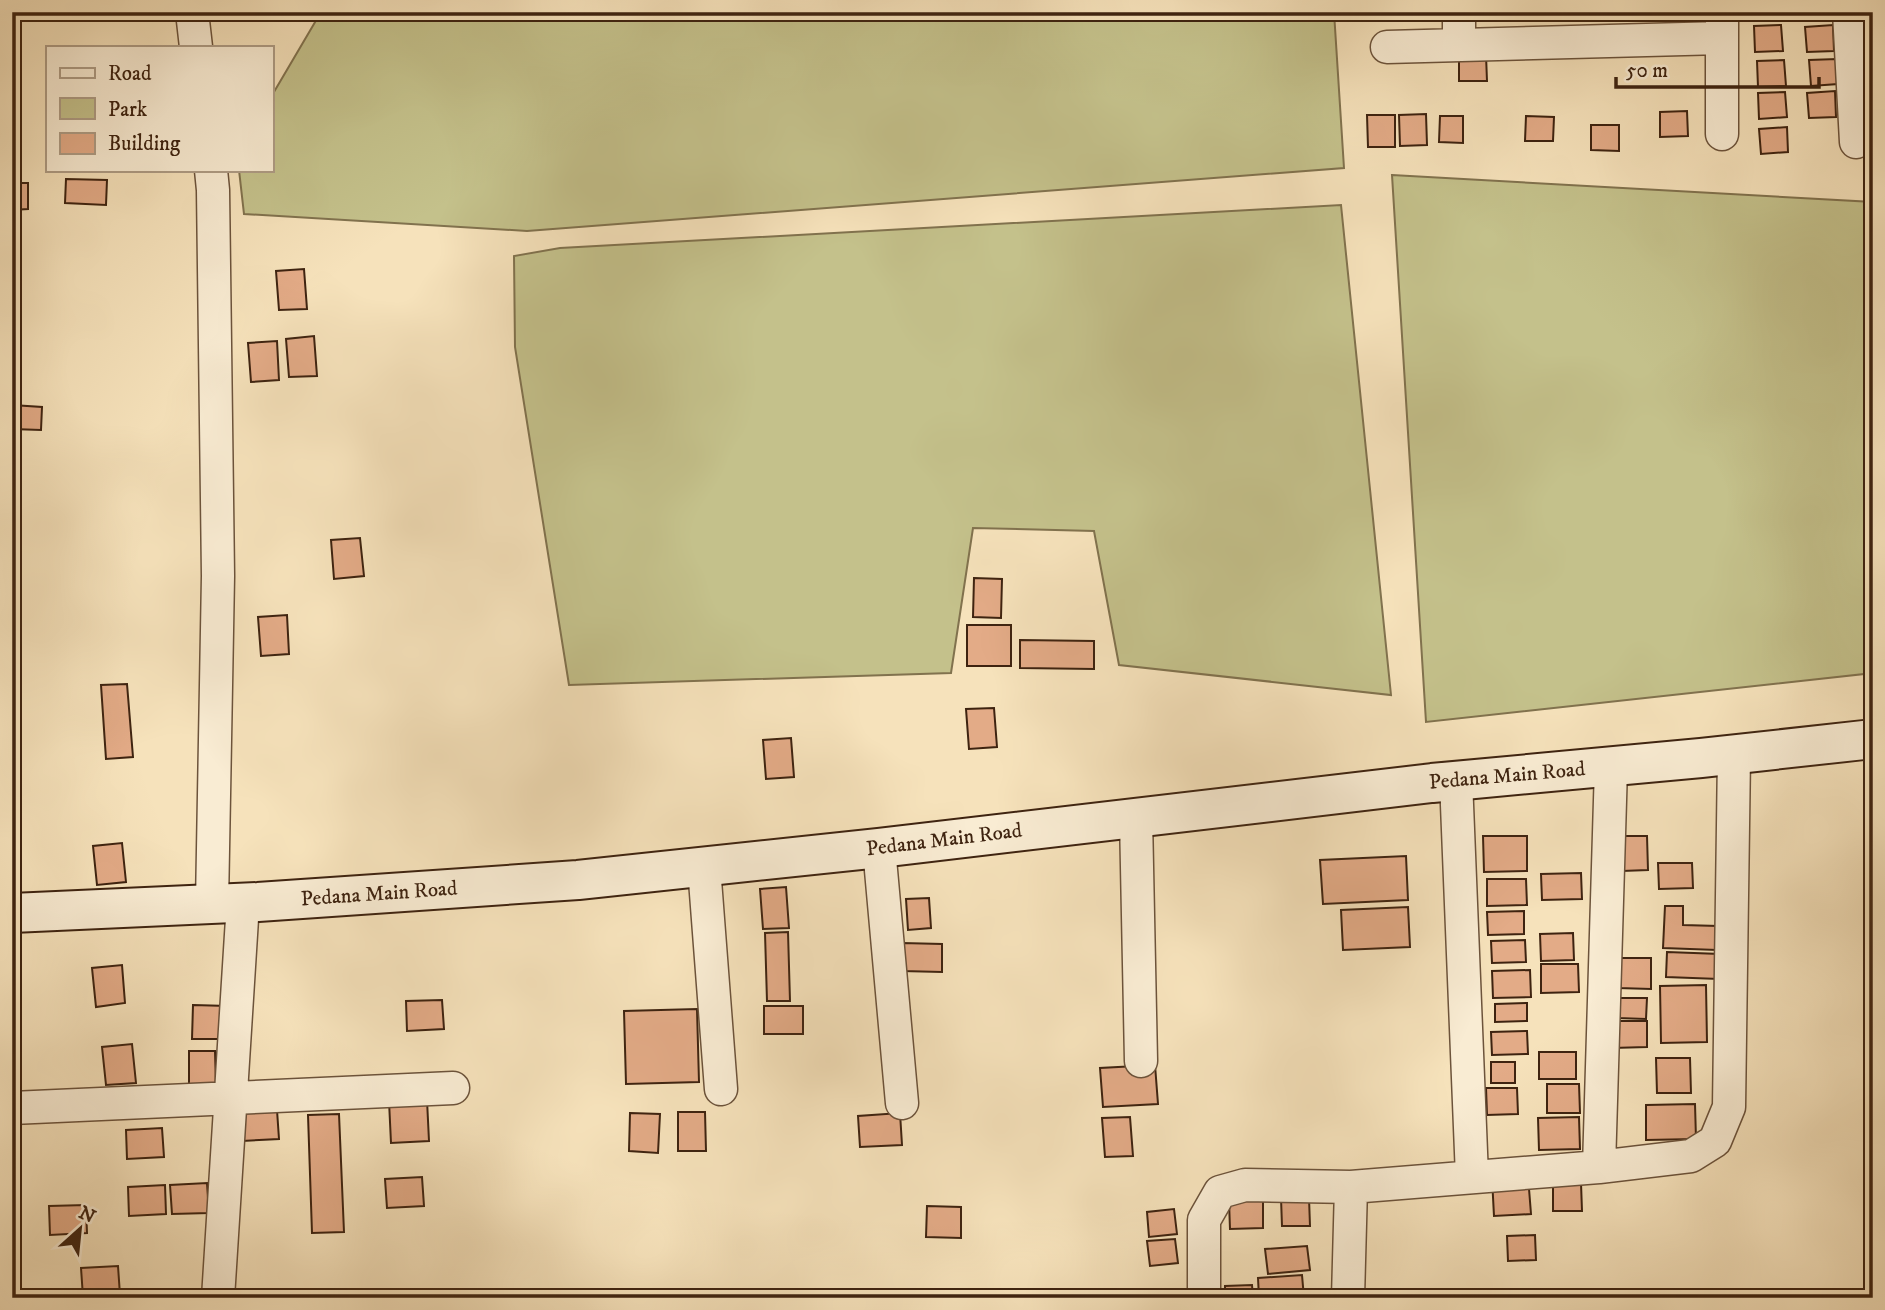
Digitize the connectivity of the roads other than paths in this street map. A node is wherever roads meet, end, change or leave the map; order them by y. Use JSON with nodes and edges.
{"nodes":[{"id":1,"x":192,"y":12,"type":"edge"},
{"id":2,"x":1459,"y":12,"type":"edge"},
{"id":3,"x":1849,"y":12,"type":"edge"},
{"id":4,"x":1722,"y":25,"type":"edge"},
{"id":5,"x":1459,"y":44,"type":"junction"},
{"id":6,"x":196,"y":46,"type":"edge"},
{"id":7,"x":1387,"y":47,"type":"dead end"},
{"id":8,"x":1722,"y":134,"type":"dead end"},
{"id":9,"x":1856,"y":142,"type":"dead end"},
{"id":10,"x":211,"y":172,"type":"edge"},
{"id":11,"x":1873,"y":739,"type":"edge"},
{"id":12,"x":1734,"y":755,"type":"junction"},
{"id":13,"x":1611,"y":766,"type":"junction"},
{"id":14,"x":1456,"y":780,"type":"junction"},
{"id":15,"x":1136,"y":818,"type":"junction"},
{"id":16,"x":879,"y":848,"type":"junction"},
{"id":17,"x":705,"y":867,"type":"junction"},
{"id":18,"x":228,"y":904,"type":"junction"},
{"id":19,"x":12,"y":913,"type":"edge"},
{"id":20,"x":1141,"y":1061,"type":"dead end"},
{"id":21,"x":453,"y":1088,"type":"dead end"},
{"id":22,"x":721,"y":1089,"type":"dead end"},
{"id":23,"x":230,"y":1097,"type":"junction"},
{"id":24,"x":902,"y":1103,"type":"dead end"},
{"id":25,"x":12,"y":1108,"type":"edge"},
{"id":26,"x":1599,"y":1167,"type":"junction"},
{"id":27,"x":1472,"y":1177,"type":"junction"},
{"id":28,"x":1351,"y":1187,"type":"junction"},
{"id":29,"x":218,"y":1298,"type":"edge"},
{"id":30,"x":1204,"y":1298,"type":"edge"},
{"id":31,"x":1348,"y":1298,"type":"edge"}],
"edges":[{"from":1,"to":6,"type":"street"},
{"from":2,"to":5,"type":"street"},
{"from":3,"to":9,"type":"street"},
{"from":4,"to":5,"type":"street"},
{"from":4,"to":8,"type":"street"},
{"from":5,"to":7,"type":"street"},
{"from":10,"to":18,"type":"street"},
{"from":11,"to":12,"type":"main road","name":"Pedana Main Road"},
{"from":12,"to":13,"type":"main road","name":"Pedana Main Road"},
{"from":12,"to":26,"type":"street"},
{"from":13,"to":14,"type":"main road","name":"Pedana Main Road"},
{"from":13,"to":26,"type":"street"},
{"from":14,"to":15,"type":"main road","name":"Pedana Main Road"},
{"from":14,"to":27,"type":"street"},
{"from":15,"to":16,"type":"main road","name":"Pedana Main Road"},
{"from":15,"to":20,"type":"street"},
{"from":16,"to":17,"type":"main road","name":"Pedana Main Road"},
{"from":16,"to":24,"type":"street"},
{"from":17,"to":18,"type":"main road","name":"Pedana Main Road"},
{"from":17,"to":22,"type":"street"},
{"from":18,"to":19,"type":"main road","name":"Pedana Main Road"},
{"from":18,"to":23,"type":"street"},
{"from":21,"to":23,"type":"street"},
{"from":23,"to":25,"type":"street"},
{"from":23,"to":29,"type":"street"},
{"from":26,"to":27,"type":"street"},
{"from":27,"to":28,"type":"street"},
{"from":28,"to":30,"type":"street"},
{"from":28,"to":31,"type":"street"}]}
